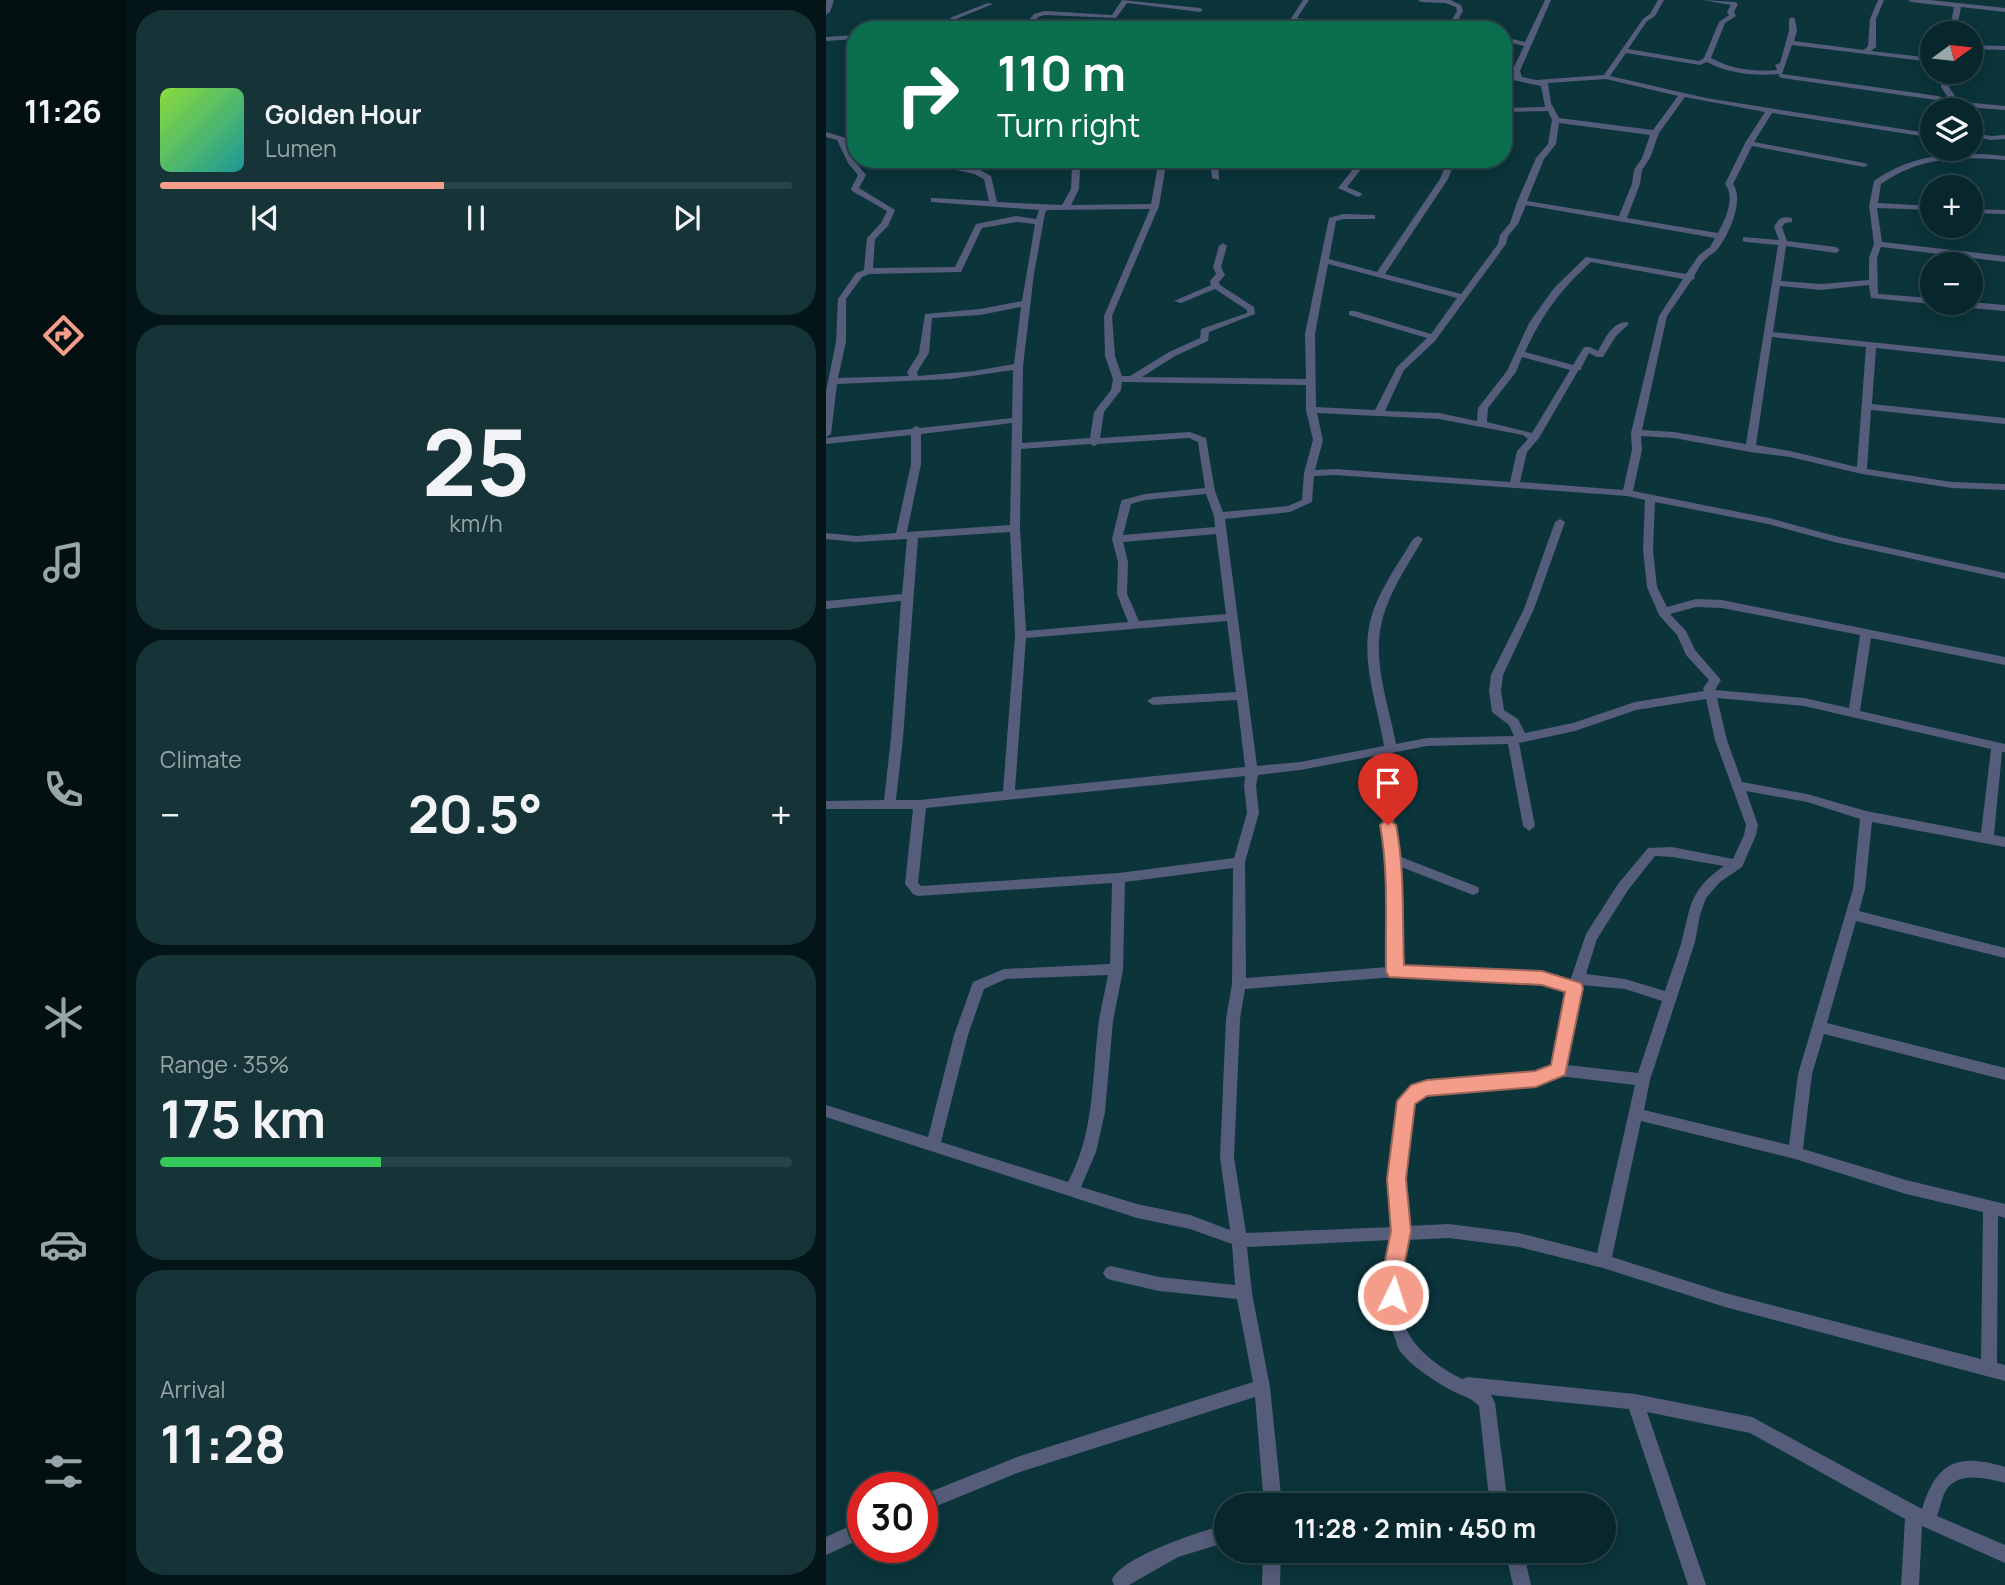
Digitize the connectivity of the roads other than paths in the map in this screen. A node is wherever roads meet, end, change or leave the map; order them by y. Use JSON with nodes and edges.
{"nodes":[{"id":1,"x":830,"y":0,"type":"edge"},
{"id":2,"x":1306,"y":0,"type":"edge"},
{"id":3,"x":1422,"y":0,"type":"edge"},
{"id":4,"x":1548,"y":0,"type":"edge"},
{"id":5,"x":1661,"y":0,"type":"edge"},
{"id":6,"x":1705,"y":0,"type":"edge"},
{"id":7,"x":1881,"y":0,"type":"edge"},
{"id":8,"x":1911,"y":0,"type":"edge"},
{"id":9,"x":1931,"y":1,"type":"edge"},
{"id":10,"x":990,"y":4,"type":"dead end"},
{"id":11,"x":1958,"y":5,"type":"junction"},
{"id":12,"x":1199,"y":10,"type":"dead end"},
{"id":13,"x":2005,"y":10,"type":"edge"},
{"id":14,"x":826,"y":12,"type":"edge"},
{"id":15,"x":1792,"y":19,"type":"dead end"},
{"id":16,"x":951,"y":21,"type":"edge"},
{"id":17,"x":1031,"y":21,"type":"edge"},
{"id":18,"x":1301,"y":21,"type":"edge"},
{"id":19,"x":1454,"y":21,"type":"edge"},
{"id":20,"x":1955,"y":21,"type":"edge"},
{"id":21,"x":847,"y":38,"type":"edge"},
{"id":22,"x":826,"y":39,"type":"edge"},
{"id":23,"x":1512,"y":41,"type":"edge"},
{"id":24,"x":1790,"y":43,"type":"junction"},
{"id":25,"x":1529,"y":45,"type":"junction"},
{"id":26,"x":1983,"y":47,"type":"edge"},
{"id":27,"x":2005,"y":48,"type":"edge"},
{"id":28,"x":1867,"y":50,"type":"junction"},
{"id":29,"x":1625,"y":51,"type":"junction"},
{"id":30,"x":1707,"y":58,"type":"junction"},
{"id":31,"x":1920,"y":58,"type":"edge"},
{"id":32,"x":1782,"y":76,"type":"dead end"},
{"id":33,"x":1512,"y":77,"type":"edge"},
{"id":34,"x":1606,"y":77,"type":"junction"},
{"id":35,"x":1519,"y":78,"type":"junction"},
{"id":36,"x":1538,"y":82,"type":"junction"},
{"id":37,"x":1682,"y":96,"type":"junction"},
{"id":38,"x":1938,"y":98,"type":"edge"},
{"id":39,"x":1983,"y":108,"type":"edge"},
{"id":40,"x":2005,"y":108,"type":"edge"},
{"id":41,"x":1550,"y":109,"type":"junction"},
{"id":42,"x":1769,"y":109,"type":"junction"},
{"id":43,"x":1512,"y":110,"type":"edge"},
{"id":44,"x":1556,"y":120,"type":"junction"},
{"id":45,"x":1654,"y":133,"type":"junction"},
{"id":46,"x":826,"y":134,"type":"edge"},
{"id":47,"x":1920,"y":134,"type":"edge"},
{"id":48,"x":1983,"y":136,"type":"edge"},
{"id":49,"x":2005,"y":137,"type":"edge"},
{"id":50,"x":840,"y":139,"type":"junction"},
{"id":51,"x":847,"y":141,"type":"edge"},
{"id":52,"x":1749,"y":143,"type":"junction"},
{"id":53,"x":847,"y":151,"type":"edge"},
{"id":54,"x":2005,"y":158,"type":"edge"},
{"id":55,"x":1864,"y":165,"type":"dead end"},
{"id":56,"x":852,"y":168,"type":"edge"},
{"id":57,"x":960,"y":168,"type":"edge"},
{"id":58,"x":1076,"y":168,"type":"edge"},
{"id":59,"x":1161,"y":168,"type":"edge"},
{"id":60,"x":1215,"y":168,"type":"edge"},
{"id":61,"x":1359,"y":168,"type":"edge"},
{"id":62,"x":1449,"y":168,"type":"edge"},
{"id":63,"x":1216,"y":178,"type":"dead end"},
{"id":64,"x":1359,"y":195,"type":"dead end"},
{"id":65,"x":934,"y":200,"type":"dead end"},
{"id":66,"x":1521,"y":202,"type":"junction"},
{"id":67,"x":993,"y":203,"type":"junction"},
{"id":68,"x":1066,"y":206,"type":"junction"},
{"id":69,"x":1155,"y":206,"type":"junction"},
{"id":70,"x":1873,"y":206,"type":"junction"},
{"id":71,"x":1920,"y":207,"type":"edge"},
{"id":72,"x":1045,"y":208,"type":"junction"},
{"id":73,"x":1983,"y":211,"type":"edge"},
{"id":74,"x":2005,"y":212,"type":"edge"},
{"id":75,"x":1372,"y":216,"type":"dead end"},
{"id":76,"x":1623,"y":218,"type":"junction"},
{"id":77,"x":1789,"y":220,"type":"dead end"},
{"id":78,"x":1040,"y":222,"type":"junction"},
{"id":79,"x":1719,"y":236,"type":"junction"},
{"id":80,"x":1746,"y":239,"type":"dead end"},
{"id":81,"x":1878,"y":244,"type":"junction"},
{"id":82,"x":1223,"y":246,"type":"dead end"},
{"id":83,"x":1836,"y":250,"type":"dead end"},
{"id":84,"x":2005,"y":259,"type":"edge"},
{"id":85,"x":1324,"y":260,"type":"junction"},
{"id":86,"x":868,"y":271,"type":"junction"},
{"id":87,"x":1380,"y":274,"type":"junction"},
{"id":88,"x":1691,"y":278,"type":"junction"},
{"id":89,"x":1872,"y":282,"type":"junction"},
{"id":90,"x":1776,"y":283,"type":"junction"},
{"id":91,"x":1216,"y":286,"type":"junction"},
{"id":92,"x":1462,"y":297,"type":"junction"},
{"id":93,"x":1920,"y":300,"type":"edge"},
{"id":94,"x":1178,"y":301,"type":"dead end"},
{"id":95,"x":1026,"y":303,"type":"junction"},
{"id":96,"x":1983,"y":306,"type":"edge"},
{"id":97,"x":2005,"y":308,"type":"edge"},
{"id":98,"x":1352,"y":313,"type":"dead end"},
{"id":99,"x":1624,"y":324,"type":"dead end"},
{"id":100,"x":1768,"y":334,"type":"junction"},
{"id":101,"x":1433,"y":337,"type":"junction"},
{"id":102,"x":1871,"y":347,"type":"junction"},
{"id":103,"x":1520,"y":354,"type":"junction"},
{"id":104,"x":2005,"y":359,"type":"edge"},
{"id":105,"x":1018,"y":366,"type":"junction"},
{"id":106,"x":1577,"y":369,"type":"junction"},
{"id":107,"x":832,"y":377,"type":"edge"},
{"id":108,"x":914,"y":378,"type":"junction"},
{"id":109,"x":1118,"y":379,"type":"junction"},
{"id":110,"x":1132,"y":379,"type":"junction"},
{"id":111,"x":1310,"y":382,"type":"junction"},
{"id":112,"x":1868,"y":407,"type":"junction"},
{"id":113,"x":1311,"y":410,"type":"junction"},
{"id":114,"x":1379,"y":412,"type":"junction"},
{"id":115,"x":1017,"y":420,"type":"junction"},
{"id":116,"x":2005,"y":421,"type":"edge"},
{"id":117,"x":1482,"y":423,"type":"junction"},
{"id":118,"x":916,"y":429,"type":"junction"},
{"id":119,"x":1636,"y":433,"type":"junction"},
{"id":120,"x":826,"y":435,"type":"edge"},
{"id":121,"x":1534,"y":438,"type":"junction"},
{"id":122,"x":826,"y":441,"type":"edge"},
{"id":123,"x":1094,"y":443,"type":"junction"},
{"id":124,"x":1750,"y":449,"type":"junction"},
{"id":125,"x":1017,"y":450,"type":"junction"},
{"id":126,"x":1862,"y":471,"type":"junction"},
{"id":127,"x":1309,"y":473,"type":"junction"},
{"id":128,"x":1515,"y":483,"type":"junction"},
{"id":129,"x":2005,"y":487,"type":"edge"},
{"id":130,"x":1210,"y":491,"type":"junction"},
{"id":131,"x":1627,"y":493,"type":"junction"},
{"id":132,"x":1650,"y":499,"type":"junction"},
{"id":133,"x":1219,"y":516,"type":"junction"},
{"id":134,"x":1560,"y":522,"type":"dead end"},
{"id":135,"x":1015,"y":528,"type":"junction"},
{"id":136,"x":1220,"y":530,"type":"junction"},
{"id":137,"x":828,"y":533,"type":"edge"},
{"id":138,"x":907,"y":536,"type":"junction"},
{"id":139,"x":1117,"y":539,"type":"junction"},
{"id":140,"x":1418,"y":539,"type":"dead end"},
{"id":141,"x":2005,"y":576,"type":"edge"},
{"id":142,"x":905,"y":597,"type":"junction"},
{"id":143,"x":826,"y":605,"type":"edge"},
{"id":144,"x":1663,"y":612,"type":"junction"},
{"id":145,"x":1233,"y":617,"type":"junction"},
{"id":146,"x":1134,"y":624,"type":"junction"},
{"id":147,"x":1866,"y":632,"type":"junction"},
{"id":148,"x":1021,"y":635,"type":"junction"},
{"id":149,"x":2005,"y":661,"type":"edge"},
{"id":150,"x":1712,"y":694,"type":"junction"},
{"id":151,"x":1242,"y":696,"type":"junction"},
{"id":152,"x":1153,"y":701,"type":"dead end"},
{"id":153,"x":1854,"y":713,"type":"junction"},
{"id":154,"x":1517,"y":738,"type":"junction"},
{"id":155,"x":2001,"y":747,"type":"edge"},
{"id":156,"x":1385,"y":751,"type":"junction"},
{"id":157,"x":1252,"y":771,"type":"junction"},
{"id":158,"x":1737,"y":785,"type":"junction"},
{"id":159,"x":1009,"y":794,"type":"junction"},
{"id":160,"x":920,"y":804,"type":"junction"},
{"id":161,"x":826,"y":805,"type":"edge"},
{"id":162,"x":889,"y":805,"type":"junction"},
{"id":163,"x":1866,"y":816,"type":"junction"},
{"id":164,"x":1529,"y":826,"type":"dead end"},
{"id":165,"x":1987,"y":838,"type":"junction"},
{"id":166,"x":2005,"y":842,"type":"edge"},
{"id":167,"x":1395,"y":860,"type":"junction"},
{"id":168,"x":1239,"y":862,"type":"junction"},
{"id":169,"x":1737,"y":864,"type":"junction"},
{"id":170,"x":1119,"y":878,"type":"junction"},
{"id":171,"x":1473,"y":890,"type":"dead end"},
{"id":172,"x":1853,"y":915,"type":"junction"},
{"id":173,"x":2005,"y":953,"type":"edge"},
{"id":174,"x":1116,"y":969,"type":"junction"},
{"id":175,"x":1395,"y":972,"type":"junction"},
{"id":176,"x":1576,"y":984,"type":"junction"},
{"id":177,"x":1239,"y":985,"type":"junction"},
{"id":178,"x":1669,"y":998,"type":"junction"},
{"id":179,"x":1819,"y":1027,"type":"junction"},
{"id":180,"x":1559,"y":1070,"type":"junction"},
{"id":181,"x":2005,"y":1073,"type":"edge"},
{"id":182,"x":1643,"y":1080,"type":"junction"},
{"id":183,"x":826,"y":1111,"type":"edge"},
{"id":184,"x":1637,"y":1114,"type":"junction"},
{"id":185,"x":933,"y":1146,"type":"junction"},
{"id":186,"x":1795,"y":1153,"type":"junction"},
{"id":187,"x":1072,"y":1190,"type":"junction"},
{"id":188,"x":1998,"y":1209,"type":"edge"},
{"id":189,"x":1401,"y":1231,"type":"junction"},
{"id":190,"x":1239,"y":1240,"type":"junction"},
{"id":191,"x":1603,"y":1261,"type":"junction"},
{"id":192,"x":1111,"y":1273,"type":"dead end"},
{"id":193,"x":1244,"y":1293,"type":"junction"},
{"id":194,"x":1989,"y":1367,"type":"junction"},
{"id":195,"x":2005,"y":1373,"type":"edge"},
{"id":196,"x":1454,"y":1384,"type":"junction"},
{"id":197,"x":1262,"y":1387,"type":"junction"},
{"id":198,"x":1636,"y":1402,"type":"junction"},
{"id":199,"x":2005,"y":1475,"type":"edge"},
{"id":200,"x":1272,"y":1493,"type":"edge"},
{"id":201,"x":1498,"y":1493,"type":"edge"},
{"id":202,"x":938,"y":1497,"type":"edge"},
{"id":203,"x":1921,"y":1516,"type":"junction"},
{"id":204,"x":847,"y":1536,"type":"edge"},
{"id":205,"x":1214,"y":1536,"type":"edge"},
{"id":206,"x":826,"y":1546,"type":"edge"},
{"id":207,"x":2005,"y":1554,"type":"edge"},
{"id":208,"x":1272,"y":1563,"type":"edge"},
{"id":209,"x":1517,"y":1563,"type":"edge"},
{"id":210,"x":1121,"y":1580,"type":"dead end"},
{"id":211,"x":1271,"y":1585,"type":"edge"},
{"id":212,"x":1522,"y":1585,"type":"edge"},
{"id":213,"x":1697,"y":1585,"type":"edge"},
{"id":214,"x":1910,"y":1585,"type":"edge"}],
"edges":[{"from":1,"to":14,"type":"street"},
{"from":2,"to":18,"type":"street"},
{"from":3,"to":19,"type":"street"},
{"from":4,"to":25,"type":"street"},
{"from":5,"to":29,"type":"street"},
{"from":6,"to":30,"type":"street"},
{"from":7,"to":28,"type":"street"},
{"from":8,"to":9,"type":"street"},
{"from":9,"to":11,"type":"street"},
{"from":10,"to":16,"type":"street"},
{"from":11,"to":13,"type":"street"},
{"from":11,"to":20,"type":"street"},
{"from":12,"to":17,"type":"street"},
{"from":15,"to":24,"type":"street"},
{"from":21,"to":22,"type":"street"},
{"from":23,"to":25,"type":"street"},
{"from":24,"to":28,"type":"street"},
{"from":24,"to":30,"type":"street"},
{"from":25,"to":35,"type":"street"},
{"from":26,"to":27,"type":"street"},
{"from":28,"to":31,"type":"street"},
{"from":29,"to":30,"type":"street"},
{"from":29,"to":34,"type":"street"},
{"from":32,"to":38,"type":"street"},
{"from":33,"to":35,"type":"street"},
{"from":34,"to":36,"type":"street"},
{"from":34,"to":37,"type":"street"},
{"from":35,"to":36,"type":"street"},
{"from":36,"to":41,"type":"street"},
{"from":37,"to":42,"type":"street"},
{"from":37,"to":45,"type":"street"},
{"from":39,"to":40,"type":"street"},
{"from":41,"to":43,"type":"street"},
{"from":41,"to":44,"type":"street"},
{"from":42,"to":47,"type":"street"},
{"from":42,"to":52,"type":"street"},
{"from":44,"to":45,"type":"street"},
{"from":44,"to":66,"type":"street"},
{"from":45,"to":76,"type":"street"},
{"from":46,"to":50,"type":"street"},
{"from":48,"to":49,"type":"street"},
{"from":50,"to":51,"type":"street"},
{"from":50,"to":53,"type":"street"},
{"from":52,"to":55,"type":"street"},
{"from":52,"to":79,"type":"street"},
{"from":54,"to":70,"type":"street"},
{"from":56,"to":86,"type":"street"},
{"from":57,"to":67,"type":"street"},
{"from":58,"to":68,"type":"street"},
{"from":59,"to":69,"type":"street"},
{"from":60,"to":63,"type":"street"},
{"from":61,"to":64,"type":"street"},
{"from":62,"to":87,"type":"street"},
{"from":65,"to":67,"type":"street"},
{"from":66,"to":76,"type":"street"},
{"from":66,"to":92,"type":"street"},
{"from":67,"to":72,"type":"street"},
{"from":68,"to":69,"type":"street"},
{"from":68,"to":72,"type":"street"},
{"from":69,"to":109,"type":"street"},
{"from":70,"to":71,"type":"street"},
{"from":70,"to":81,"type":"street"},
{"from":72,"to":78,"type":"street"},
{"from":73,"to":74,"type":"street"},
{"from":75,"to":85,"type":"street"},
{"from":76,"to":79,"type":"street"},
{"from":77,"to":90,"type":"street"},
{"from":78,"to":86,"type":"street"},
{"from":78,"to":95,"type":"street"},
{"from":79,"to":88,"type":"street"},
{"from":80,"to":83,"type":"street"},
{"from":81,"to":84,"type":"street"},
{"from":81,"to":89,"type":"street"},
{"from":82,"to":91,"type":"street"},
{"from":85,"to":87,"type":"street"},
{"from":85,"to":111,"type":"street"},
{"from":86,"to":107,"type":"street"},
{"from":87,"to":92,"type":"street"},
{"from":88,"to":103,"type":"street"},
{"from":88,"to":119,"type":"street"},
{"from":89,"to":90,"type":"street"},
{"from":89,"to":93,"type":"street"},
{"from":90,"to":100,"type":"street"},
{"from":91,"to":94,"type":"street"},
{"from":91,"to":110,"type":"street"},
{"from":92,"to":101,"type":"street"},
{"from":95,"to":105,"type":"street"},
{"from":95,"to":108,"type":"street"},
{"from":96,"to":97,"type":"street"},
{"from":98,"to":101,"type":"street"},
{"from":99,"to":106,"type":"street"},
{"from":100,"to":102,"type":"street"},
{"from":100,"to":124,"type":"street"},
{"from":101,"to":114,"type":"street"},
{"from":102,"to":104,"type":"street"},
{"from":102,"to":112,"type":"street"},
{"from":103,"to":106,"type":"street"},
{"from":103,"to":117,"type":"street"},
{"from":105,"to":108,"type":"street"},
{"from":105,"to":115,"type":"street"},
{"from":106,"to":121,"type":"street"},
{"from":107,"to":108,"type":"street"},
{"from":107,"to":120,"type":"street"},
{"from":109,"to":110,"type":"street"},
{"from":109,"to":123,"type":"street"},
{"from":110,"to":111,"type":"street"},
{"from":111,"to":113,"type":"street"},
{"from":112,"to":116,"type":"street"},
{"from":112,"to":126,"type":"street"},
{"from":113,"to":114,"type":"street"},
{"from":113,"to":127,"type":"street"},
{"from":114,"to":117,"type":"street"},
{"from":115,"to":118,"type":"street"},
{"from":115,"to":125,"type":"street"},
{"from":117,"to":121,"type":"street"},
{"from":118,"to":122,"type":"street"},
{"from":118,"to":138,"type":"street"},
{"from":119,"to":124,"type":"street"},
{"from":119,"to":131,"type":"street"},
{"from":121,"to":128,"type":"street"},
{"from":123,"to":125,"type":"street"},
{"from":123,"to":130,"type":"street"},
{"from":124,"to":126,"type":"street"},
{"from":125,"to":135,"type":"street"},
{"from":126,"to":129,"type":"street"},
{"from":127,"to":128,"type":"street"},
{"from":127,"to":133,"type":"street"},
{"from":128,"to":131,"type":"street"},
{"from":130,"to":133,"type":"street"},
{"from":130,"to":139,"type":"street"},
{"from":131,"to":132,"type":"street"},
{"from":132,"to":141,"type":"street"},
{"from":132,"to":144,"type":"street"},
{"from":133,"to":136,"type":"street"},
{"from":134,"to":154,"type":"street"},
{"from":135,"to":138,"type":"street"},
{"from":135,"to":148,"type":"street"},
{"from":136,"to":139,"type":"street"},
{"from":136,"to":145,"type":"street"},
{"from":137,"to":138,"type":"street"},
{"from":138,"to":142,"type":"street"},
{"from":139,"to":146,"type":"street"},
{"from":140,"to":156,"type":"street"},
{"from":142,"to":143,"type":"street"},
{"from":142,"to":162,"type":"street"},
{"from":144,"to":147,"type":"street"},
{"from":144,"to":150,"type":"street"},
{"from":145,"to":146,"type":"street"},
{"from":145,"to":151,"type":"street"},
{"from":146,"to":148,"type":"street"},
{"from":147,"to":149,"type":"street"},
{"from":147,"to":153,"type":"street"},
{"from":148,"to":159,"type":"street"},
{"from":150,"to":153,"type":"street"},
{"from":150,"to":154,"type":"street"},
{"from":150,"to":158,"type":"street"},
{"from":151,"to":152,"type":"street"},
{"from":151,"to":157,"type":"street"},
{"from":153,"to":155,"type":"street"},
{"from":154,"to":156,"type":"street"},
{"from":154,"to":164,"type":"street"},
{"from":155,"to":165,"type":"street"},
{"from":156,"to":157,"type":"street"},
{"from":156,"to":167,"type":"street"},
{"from":157,"to":159,"type":"street"},
{"from":157,"to":168,"type":"street"},
{"from":158,"to":163,"type":"street"},
{"from":158,"to":169,"type":"street"},
{"from":159,"to":160,"type":"street"},
{"from":160,"to":162,"type":"street"},
{"from":160,"to":170,"type":"street"},
{"from":161,"to":162,"type":"street"},
{"from":163,"to":165,"type":"street"},
{"from":163,"to":172,"type":"street"},
{"from":165,"to":166,"type":"street"},
{"from":167,"to":171,"type":"street"},
{"from":167,"to":175,"type":"street"},
{"from":168,"to":170,"type":"street"},
{"from":168,"to":177,"type":"street"},
{"from":169,"to":176,"type":"street"},
{"from":169,"to":178,"type":"street"},
{"from":170,"to":174,"type":"street"},
{"from":172,"to":173,"type":"street"},
{"from":172,"to":179,"type":"street"},
{"from":174,"to":185,"type":"street"},
{"from":174,"to":187,"type":"street"},
{"from":175,"to":176,"type":"street"},
{"from":175,"to":177,"type":"street"},
{"from":176,"to":178,"type":"street"},
{"from":176,"to":180,"type":"street"},
{"from":177,"to":190,"type":"street"},
{"from":178,"to":182,"type":"street"},
{"from":179,"to":181,"type":"street"},
{"from":179,"to":186,"type":"street"},
{"from":180,"to":182,"type":"street"},
{"from":180,"to":189,"type":"street"},
{"from":182,"to":184,"type":"street"},
{"from":183,"to":185,"type":"street"},
{"from":184,"to":186,"type":"street"},
{"from":184,"to":191,"type":"street"},
{"from":185,"to":187,"type":"street"},
{"from":186,"to":188,"type":"street"},
{"from":187,"to":190,"type":"street"},
{"from":188,"to":194,"type":"street"},
{"from":189,"to":190,"type":"street"},
{"from":189,"to":191,"type":"street"},
{"from":189,"to":196,"type":"street"},
{"from":190,"to":193,"type":"street"},
{"from":191,"to":194,"type":"street"},
{"from":192,"to":193,"type":"street"},
{"from":193,"to":197,"type":"street"},
{"from":194,"to":195,"type":"street"},
{"from":196,"to":198,"type":"street"},
{"from":196,"to":201,"type":"street"},
{"from":197,"to":200,"type":"street"},
{"from":197,"to":202,"type":"street"},
{"from":198,"to":203,"type":"street"},
{"from":198,"to":213,"type":"street"},
{"from":199,"to":203,"type":"street"},
{"from":203,"to":207,"type":"street"},
{"from":203,"to":214,"type":"street"},
{"from":204,"to":206,"type":"street"},
{"from":205,"to":210,"type":"street"},
{"from":208,"to":211,"type":"street"},
{"from":209,"to":212,"type":"street"}]}
